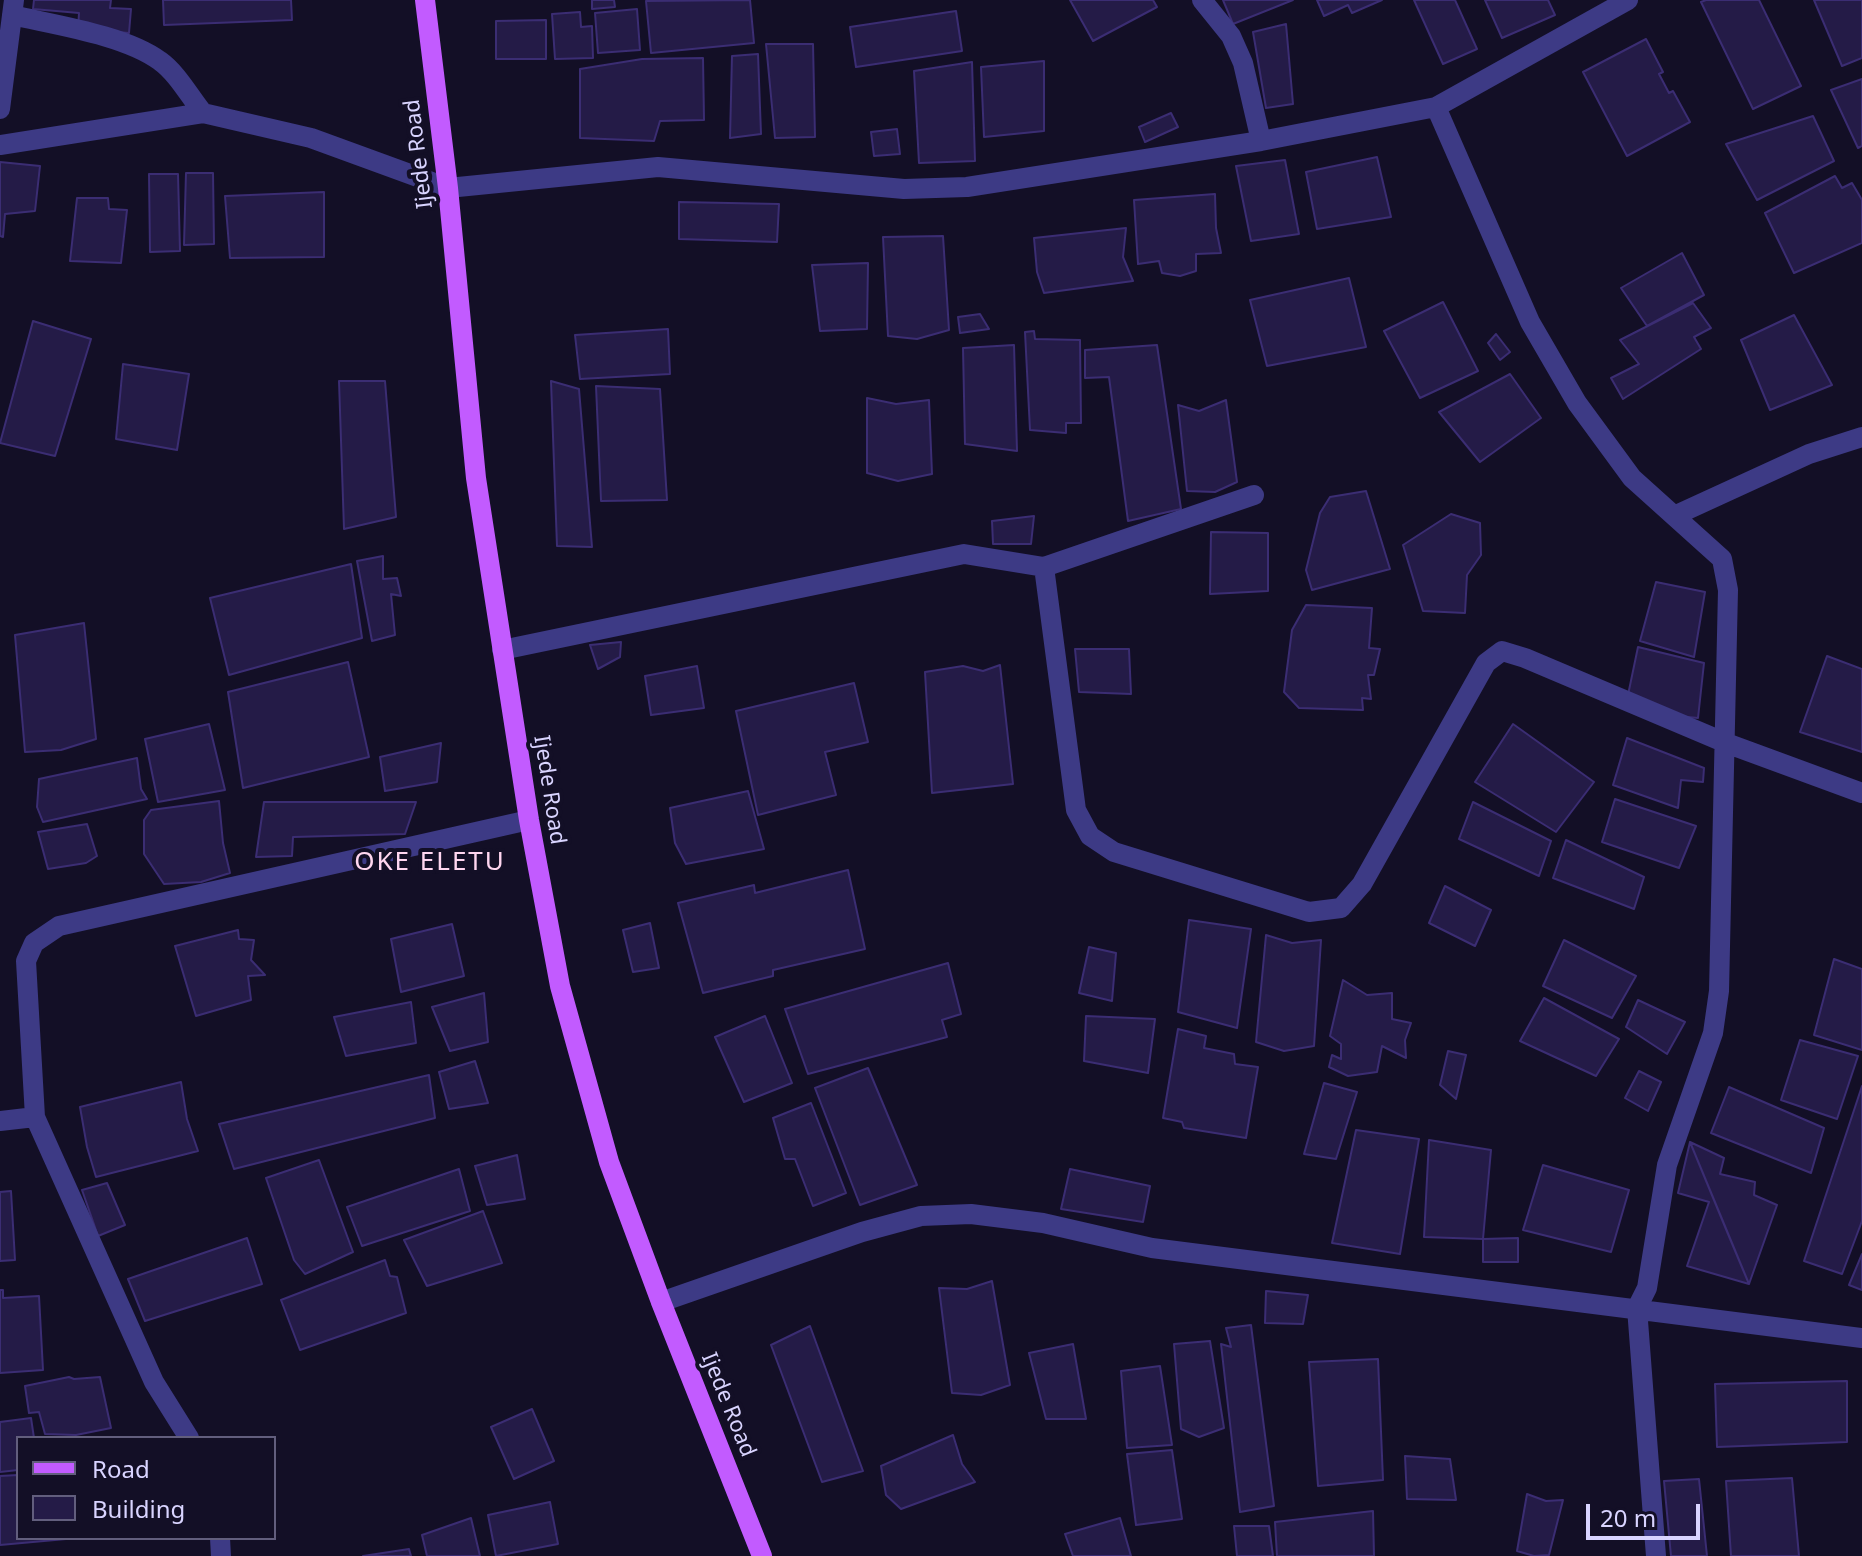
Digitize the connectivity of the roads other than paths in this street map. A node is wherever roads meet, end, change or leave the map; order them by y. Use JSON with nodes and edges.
{"nodes":[{"id":1,"x":425,"y":0,"type":"edge"},
{"id":2,"x":1202,"y":0,"type":"edge"},
{"id":3,"x":1628,"y":0,"type":"edge"},
{"id":4,"x":13,"y":7,"type":"edge"},
{"id":5,"x":1436,"y":107,"type":"junction"},
{"id":6,"x":0,"y":109,"type":"edge"},
{"id":7,"x":203,"y":113,"type":"junction"},
{"id":8,"x":1261,"y":141,"type":"junction"},
{"id":9,"x":0,"y":145,"type":"edge"},
{"id":10,"x":448,"y":188,"type":"junction"},
{"id":11,"x":1862,"y":437,"type":"edge"},
{"id":12,"x":1254,"y":495,"type":"dead end"},
{"id":13,"x":1676,"y":515,"type":"junction"},
{"id":14,"x":1044,"y":567,"type":"junction"},
{"id":15,"x":502,"y":650,"type":"junction"},
{"id":16,"x":1726,"y":743,"type":"junction"},
{"id":17,"x":1862,"y":793,"type":"edge"},
{"id":18,"x":529,"y":820,"type":"junction"},
{"id":19,"x":35,"y":1117,"type":"junction"},
{"id":20,"x":0,"y":1121,"type":"edge"},
{"id":21,"x":661,"y":1302,"type":"junction"},
{"id":22,"x":1637,"y":1308,"type":"junction"},
{"id":23,"x":1862,"y":1338,"type":"edge"},
{"id":24,"x":188,"y":1436,"type":"edge"},
{"id":25,"x":762,"y":1556,"type":"edge"},
{"id":26,"x":1656,"y":1556,"type":"edge"}],
"edges":[{"from":1,"to":10,"type":"main road","name":"Ijede Road"},
{"from":2,"to":8,"type":"street"},
{"from":3,"to":5,"type":"street"},
{"from":4,"to":6,"type":"street"},
{"from":4,"to":7,"type":"street"},
{"from":5,"to":8,"type":"street"},
{"from":5,"to":13,"type":"street"},
{"from":7,"to":9,"type":"street"},
{"from":7,"to":10,"type":"street"},
{"from":8,"to":10,"type":"street"},
{"from":10,"to":15,"type":"main road","name":"Ijede Road"},
{"from":11,"to":13,"type":"street"},
{"from":12,"to":14,"type":"street"},
{"from":13,"to":16,"type":"street"},
{"from":14,"to":15,"type":"street"},
{"from":14,"to":16,"type":"street"},
{"from":15,"to":18,"type":"main road","name":"Ijede Road"},
{"from":16,"to":17,"type":"street"},
{"from":16,"to":22,"type":"street"},
{"from":18,"to":19,"type":"street"},
{"from":18,"to":21,"type":"main road","name":"Ijede Road"},
{"from":19,"to":20,"type":"street"},
{"from":19,"to":24,"type":"street"},
{"from":21,"to":22,"type":"street"},
{"from":21,"to":25,"type":"main road","name":"Ijede Road"},
{"from":22,"to":23,"type":"street"},
{"from":22,"to":26,"type":"street"}]}
